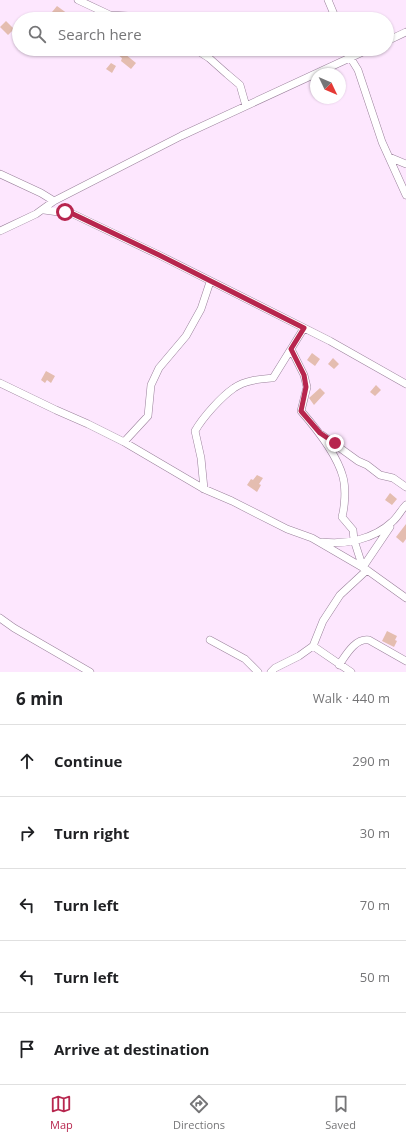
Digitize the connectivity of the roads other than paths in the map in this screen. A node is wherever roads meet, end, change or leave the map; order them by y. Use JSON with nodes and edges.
{"nodes":[{"id":1,"x":78,"y":0,"type":"edge"},
{"id":2,"x":328,"y":0,"type":"edge"},
{"id":3,"x":104,"y":12,"type":"edge"},
{"id":4,"x":333,"y":12,"type":"edge"},
{"id":5,"x":406,"y":32,"type":"edge"},
{"id":6,"x":394,"y":38,"type":"edge"},
{"id":7,"x":207,"y":56,"type":"edge"},
{"id":8,"x":354,"y":56,"type":"edge"},
{"id":9,"x":350,"y":58,"type":"junction"},
{"id":10,"x":246,"y":106,"type":"junction"},
{"id":11,"x":389,"y":157,"type":"junction"},
{"id":12,"x":406,"y":164,"type":"edge"},
{"id":13,"x":0,"y":174,"type":"edge"},
{"id":14,"x":406,"y":195,"type":"edge"},
{"id":15,"x":54,"y":201,"type":"junction"},
{"id":16,"x":44,"y":210,"type":"junction"},
{"id":17,"x":0,"y":231,"type":"edge"},
{"id":18,"x":210,"y":282,"type":"junction"},
{"id":19,"x":304,"y":328,"type":"junction"},
{"id":20,"x":291,"y":349,"type":"junction"},
{"id":21,"x":0,"y":383,"type":"edge"},
{"id":22,"x":406,"y":384,"type":"edge"},
{"id":23,"x":320,"y":433,"type":"junction"},
{"id":24,"x":124,"y":442,"type":"junction"},
{"id":25,"x":406,"y":487,"type":"edge"},
{"id":26,"x":204,"y":489,"type":"junction"},
{"id":27,"x":406,"y":505,"type":"edge"},
{"id":28,"x":394,"y":521,"type":"junction"},
{"id":29,"x":354,"y":540,"type":"junction"},
{"id":30,"x":318,"y":541,"type":"junction"},
{"id":31,"x":365,"y":569,"type":"junction"},
{"id":32,"x":406,"y":598,"type":"edge"},
{"id":33,"x":0,"y":618,"type":"edge"},
{"id":34,"x":210,"y":640,"type":"dead end"},
{"id":35,"x":313,"y":646,"type":"junction"},
{"id":36,"x":406,"y":661,"type":"edge"},
{"id":37,"x":339,"y":665,"type":"junction"},
{"id":38,"x":276,"y":671,"type":"edge"},
{"id":39,"x":90,"y":672,"type":"edge"},
{"id":40,"x":258,"y":672,"type":"edge"},
{"id":41,"x":351,"y":672,"type":"edge"}],
"edges":[{"from":1,"to":3,"type":"street"},
{"from":2,"to":4,"type":"street"},
{"from":5,"to":6,"type":"street"},
{"from":7,"to":10,"type":"street"},
{"from":8,"to":9,"type":"street"},
{"from":9,"to":10,"type":"street"},
{"from":9,"to":11,"type":"street"},
{"from":10,"to":15,"type":"street"},
{"from":11,"to":12,"type":"street"},
{"from":11,"to":14,"type":"street"},
{"from":13,"to":15,"type":"street"},
{"from":15,"to":16,"type":"street"},
{"from":16,"to":17,"type":"street"},
{"from":16,"to":18,"type":"street"},
{"from":18,"to":19,"type":"street"},
{"from":18,"to":24,"type":"street"},
{"from":19,"to":20,"type":"street"},
{"from":19,"to":22,"type":"street"},
{"from":20,"to":23,"type":"street"},
{"from":20,"to":26,"type":"street"},
{"from":21,"to":24,"type":"street"},
{"from":23,"to":25,"type":"street"},
{"from":23,"to":29,"type":"street"},
{"from":24,"to":26,"type":"street"},
{"from":26,"to":30,"type":"street"},
{"from":27,"to":28,"type":"street"},
{"from":28,"to":29,"type":"street"},
{"from":28,"to":31,"type":"street"},
{"from":29,"to":30,"type":"street"},
{"from":29,"to":31,"type":"street"},
{"from":30,"to":31,"type":"street"},
{"from":31,"to":32,"type":"street"},
{"from":31,"to":35,"type":"street"},
{"from":33,"to":39,"type":"street"},
{"from":34,"to":40,"type":"street"},
{"from":35,"to":37,"type":"street"},
{"from":35,"to":38,"type":"street"},
{"from":36,"to":37,"type":"street"},
{"from":37,"to":41,"type":"street"}]}
